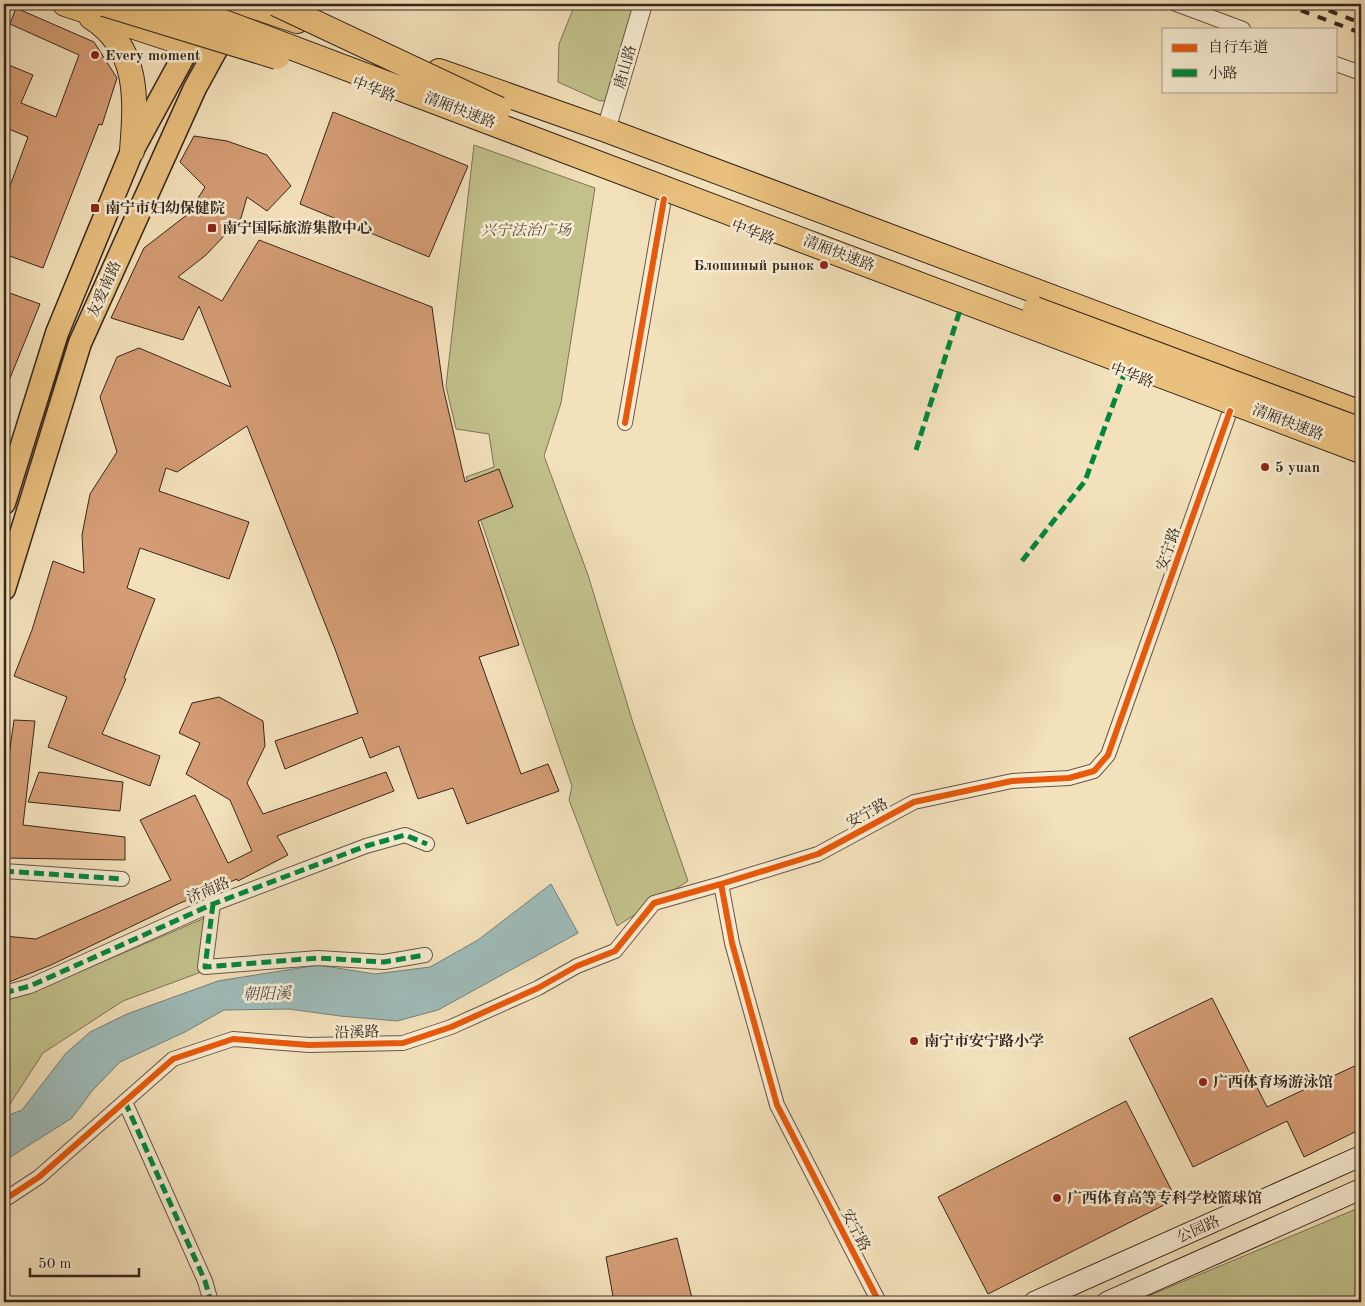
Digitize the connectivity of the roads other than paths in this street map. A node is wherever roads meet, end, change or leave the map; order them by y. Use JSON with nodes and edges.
{"nodes":[{"id":1,"x":104,"y":4,"type":"edge"},
{"id":2,"x":144,"y":4,"type":"edge"},
{"id":3,"x":176,"y":4,"type":"edge"},
{"id":4,"x":212,"y":4,"type":"edge"},
{"id":5,"x":218,"y":4,"type":"edge"},
{"id":6,"x":241,"y":4,"type":"edge"},
{"id":7,"x":246,"y":4,"type":"edge"},
{"id":8,"x":276,"y":4,"type":"edge"},
{"id":9,"x":644,"y":4,"type":"edge"},
{"id":10,"x":1176,"y":4,"type":"edge"},
{"id":11,"x":71,"y":6,"type":"edge"},
{"id":12,"x":200,"y":24,"type":"junction"},
{"id":13,"x":1239,"y":28,"type":"edge"},
{"id":14,"x":225,"y":33,"type":"junction"},
{"id":15,"x":189,"y":45,"type":"junction"},
{"id":16,"x":1338,"y":65,"type":"edge"},
{"id":17,"x":1361,"y":73,"type":"edge"},
{"id":18,"x":491,"y":114,"type":"junction"},
{"id":19,"x":606,"y":130,"type":"junction"},
{"id":20,"x":132,"y":151,"type":"junction"},
{"id":21,"x":664,"y":198,"type":"junction"},
{"id":22,"x":1230,"y":412,"type":"junction"},
{"id":23,"x":1361,"y":413,"type":"edge"},
{"id":24,"x":625,"y":423,"type":"dead end"},
{"id":25,"x":1361,"y":430,"type":"edge"},
{"id":26,"x":1361,"y":451,"type":"edge"},
{"id":27,"x":1361,"y":462,"type":"edge"},
{"id":28,"x":4,"y":503,"type":"edge"},
{"id":29,"x":4,"y":589,"type":"edge"},
{"id":30,"x":428,"y":844,"type":"dead end"},
{"id":31,"x":4,"y":871,"type":"edge"},
{"id":32,"x":122,"y":879,"type":"dead end"},
{"id":33,"x":721,"y":884,"type":"junction"},
{"id":34,"x":213,"y":904,"type":"junction"},
{"id":35,"x":425,"y":955,"type":"dead end"},
{"id":36,"x":4,"y":993,"type":"edge"},
{"id":37,"x":125,"y":1102,"type":"junction"},
{"id":38,"x":1361,"y":1156,"type":"edge"},
{"id":39,"x":1361,"y":1189,"type":"edge"},
{"id":40,"x":4,"y":1200,"type":"edge"},
{"id":41,"x":211,"y":1302,"type":"edge"},
{"id":42,"x":879,"y":1302,"type":"edge"},
{"id":43,"x":1034,"y":1302,"type":"edge"},
{"id":44,"x":1107,"y":1302,"type":"edge"}],
"edges":[{"from":1,"to":18,"type":"highway","bridge":true},
{"from":2,"to":12,"type":"highway","name":"中华路"},
{"from":3,"to":18,"type":"highway","name":"清厢快速路","bridge":true},
{"from":4,"to":12,"type":"main road","name":"友爱南路"},
{"from":5,"to":18,"type":"highway","name":"清厢快速路","bridge":true},
{"from":6,"to":14,"type":"main road","name":"友爱南路"},
{"from":7,"to":19,"type":"highway"},
{"from":8,"to":18,"type":"highway","bridge":true},
{"from":9,"to":19,"type":"street","name":"唐山路"},
{"from":10,"to":13,"type":"street"},
{"from":11,"to":15,"type":"highway"},
{"from":11,"to":20,"type":"highway"},
{"from":12,"to":14,"type":"highway","name":"中华路"},
{"from":12,"to":15,"type":"main road","name":"友爱南路"},
{"from":14,"to":15,"type":"highway"},
{"from":14,"to":21,"type":"highway","name":"中华路"},
{"from":14,"to":29,"type":"main road","name":"友爱南路"},
{"from":15,"to":20,"type":"main road","name":"友爱南路"},
{"from":16,"to":17,"type":"street"},
{"from":18,"to":25,"type":"highway","name":"清厢快速路","bridge":true},
{"from":18,"to":26,"type":"highway","name":"清厢快速路","bridge":true},
{"from":19,"to":23,"type":"highway"},
{"from":20,"to":28,"type":"main road","name":"友爱南路"},
{"from":21,"to":22,"type":"highway","name":"中华路"},
{"from":21,"to":24,"type":"street"},
{"from":22,"to":27,"type":"highway","name":"中华路"},
{"from":22,"to":33,"type":"street","name":"安宁路"},
{"from":30,"to":34,"type":"street","name":"济南路"},
{"from":31,"to":32,"type":"street"},
{"from":33,"to":37,"type":"street","name":"沿溪路"},
{"from":33,"to":42,"type":"street","name":"安宁路"},
{"from":34,"to":35,"type":"street"},
{"from":34,"to":36,"type":"street","name":"济南路"},
{"from":37,"to":40,"type":"street","name":"沿溪路"},
{"from":37,"to":41,"type":"street"},
{"from":38,"to":43,"type":"main road","name":"公园路"},
{"from":39,"to":44,"type":"main road","name":"公园路"}]}
